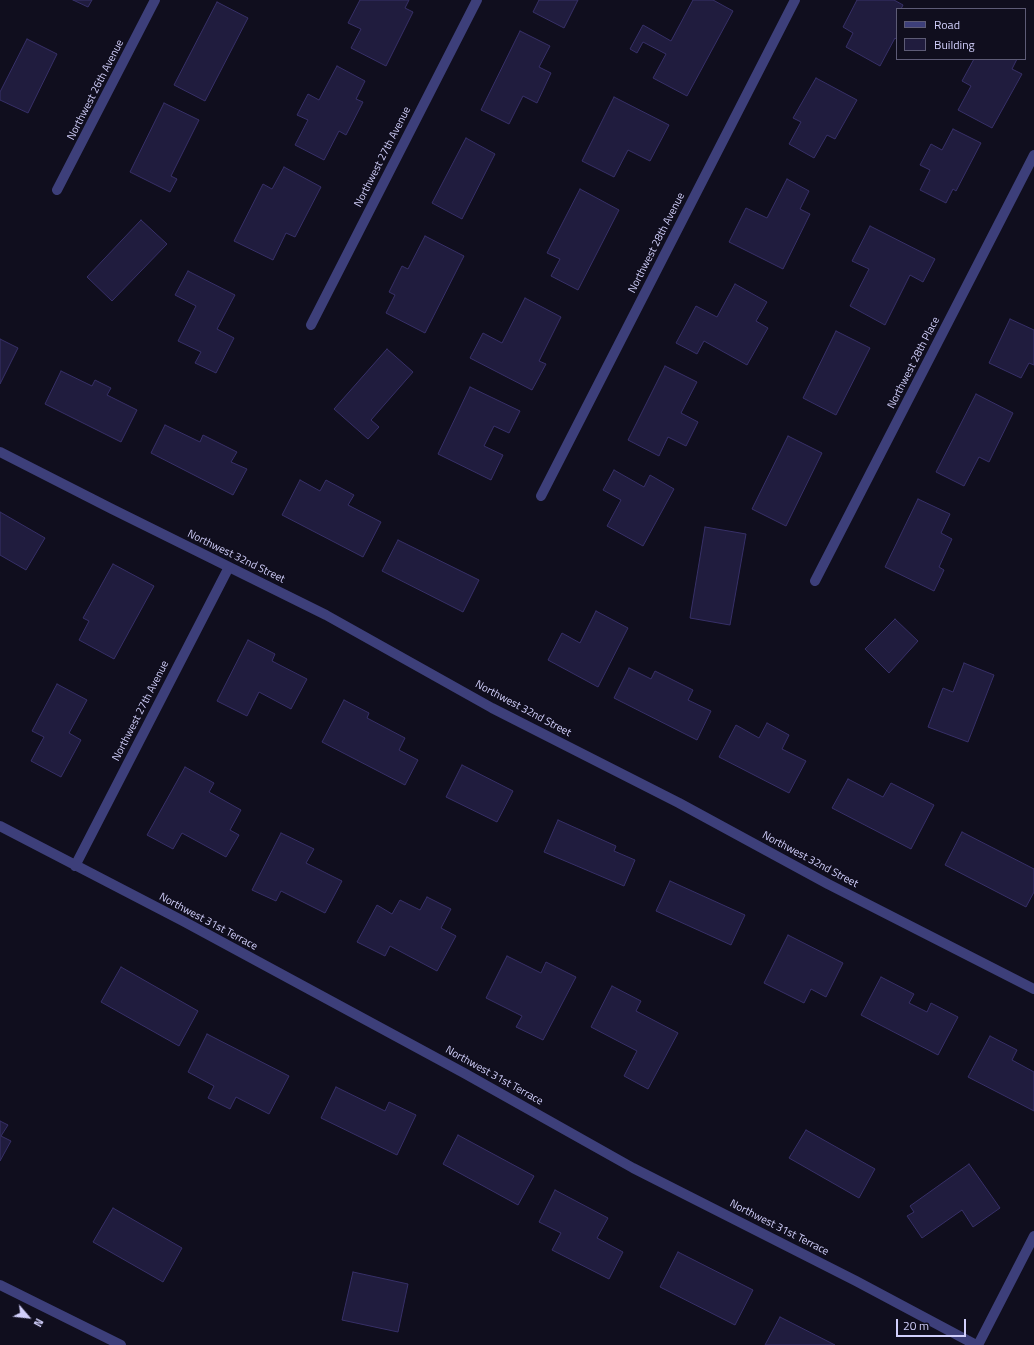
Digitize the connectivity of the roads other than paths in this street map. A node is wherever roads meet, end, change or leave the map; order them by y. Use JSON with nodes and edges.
{"nodes":[{"id":1,"x":155,"y":0,"type":"edge"},
{"id":2,"x":476,"y":0,"type":"edge"},
{"id":3,"x":795,"y":0,"type":"edge"},
{"id":4,"x":1034,"y":155,"type":"edge"},
{"id":5,"x":57,"y":190,"type":"dead end"},
{"id":6,"x":311,"y":324,"type":"dead end"},
{"id":7,"x":0,"y":452,"type":"edge"},
{"id":8,"x":541,"y":496,"type":"dead end"},
{"id":9,"x":229,"y":567,"type":"junction"},
{"id":10,"x":815,"y":581,"type":"dead end"},
{"id":11,"x":0,"y":826,"type":"edge"},
{"id":12,"x":74,"y":866,"type":"junction"},
{"id":13,"x":1034,"y":989,"type":"edge"},
{"id":14,"x":1034,"y":1236,"type":"edge"},
{"id":15,"x":0,"y":1285,"type":"edge"},
{"id":16,"x":121,"y":1345,"type":"edge"},
{"id":17,"x":977,"y":1345,"type":"edge"}],
"edges":[{"from":1,"to":5,"type":"street","name":"Northwest 26th Avenue"},
{"from":2,"to":6,"type":"street","name":"Northwest 27th Avenue"},
{"from":3,"to":8,"type":"street","name":"Northwest 28th Avenue"},
{"from":4,"to":10,"type":"street","name":"Northwest 28th Place"},
{"from":7,"to":9,"type":"street","name":"Northwest 32nd Street"},
{"from":9,"to":12,"type":"street","name":"Northwest 27th Avenue"},
{"from":9,"to":13,"type":"street","name":"Northwest 32nd Street"},
{"from":11,"to":12,"type":"street","name":"Northwest 31st Terrace"},
{"from":12,"to":17,"type":"street","name":"Northwest 31st Terrace"},
{"from":14,"to":17,"type":"street"},
{"from":15,"to":16,"type":"street"}]}
